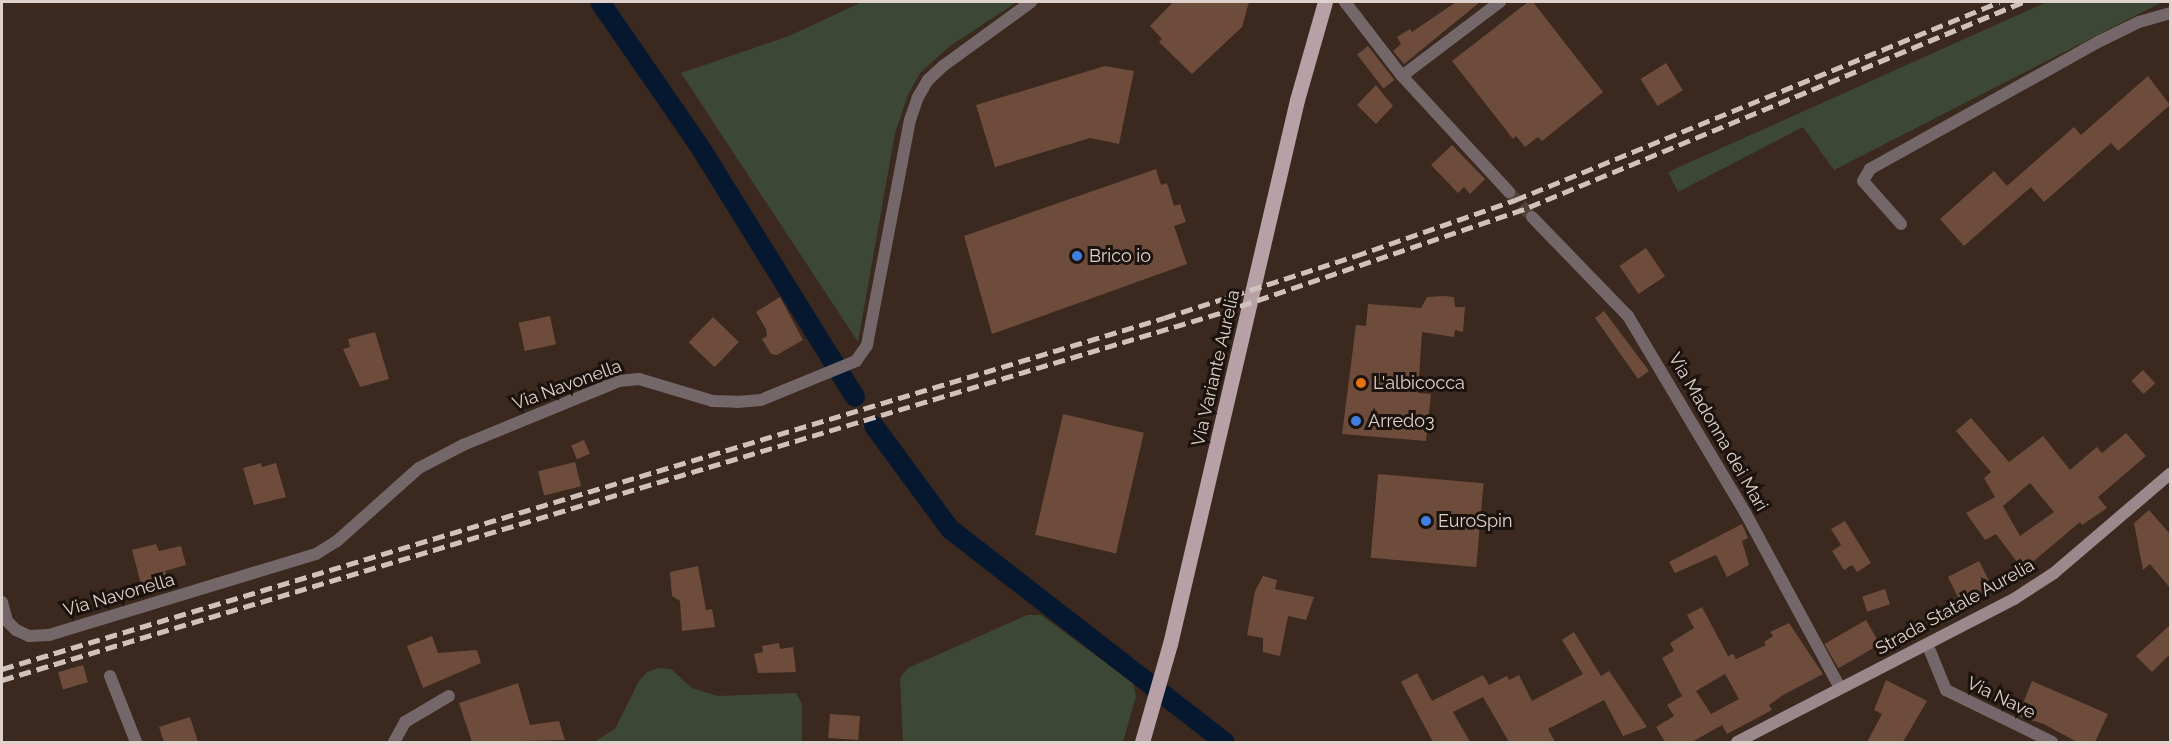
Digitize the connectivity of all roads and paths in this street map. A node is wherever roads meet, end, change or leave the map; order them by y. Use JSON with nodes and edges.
{"nodes":[{"id":1,"x":1031,"y":2,"type":"edge"},
{"id":2,"x":1325,"y":2,"type":"edge"},
{"id":3,"x":1345,"y":2,"type":"edge"},
{"id":4,"x":1500,"y":2,"type":"edge"},
{"id":5,"x":2170,"y":13,"type":"edge"},
{"id":6,"x":1402,"y":76,"type":"junction"},
{"id":7,"x":1509,"y":192,"type":"tunnel mouth"},
{"id":8,"x":1532,"y":217,"type":"tunnel mouth"},
{"id":9,"x":1901,"y":224,"type":"dead end"},
{"id":10,"x":2170,"y":474,"type":"edge"},
{"id":11,"x":2,"y":602,"type":"edge"},
{"id":12,"x":1928,"y":646,"type":"junction"},
{"id":13,"x":110,"y":676,"type":"dead end"},
{"id":14,"x":1840,"y":688,"type":"junction"},
{"id":15,"x":449,"y":696,"type":"dead end"},
{"id":16,"x":136,"y":742,"type":"edge"},
{"id":17,"x":394,"y":742,"type":"edge"},
{"id":18,"x":1142,"y":742,"type":"edge"},
{"id":19,"x":1737,"y":742,"type":"edge"},
{"id":20,"x":2052,"y":742,"type":"edge"}],
"edges":[{"from":1,"to":11,"type":"street","name":"Via Navonella"},
{"from":2,"to":18,"type":"main road","name":"Via Variante Aurelia"},
{"from":3,"to":6,"type":"street"},
{"from":4,"to":6,"type":"street"},
{"from":5,"to":9,"type":"street"},
{"from":6,"to":7,"type":"street"},
{"from":8,"to":14,"type":"street","name":"Via Madonna dei Mari"},
{"from":10,"to":12,"type":"main road","name":"Strada Statale Aurelia"},
{"from":12,"to":14,"type":"main road","name":"Strada Statale Aurelia"},
{"from":12,"to":20,"type":"street","name":"Via Nave"},
{"from":13,"to":16,"type":"street"},
{"from":14,"to":19,"type":"main road","name":"Strada Statale Aurelia"},
{"from":15,"to":17,"type":"street"}]}
